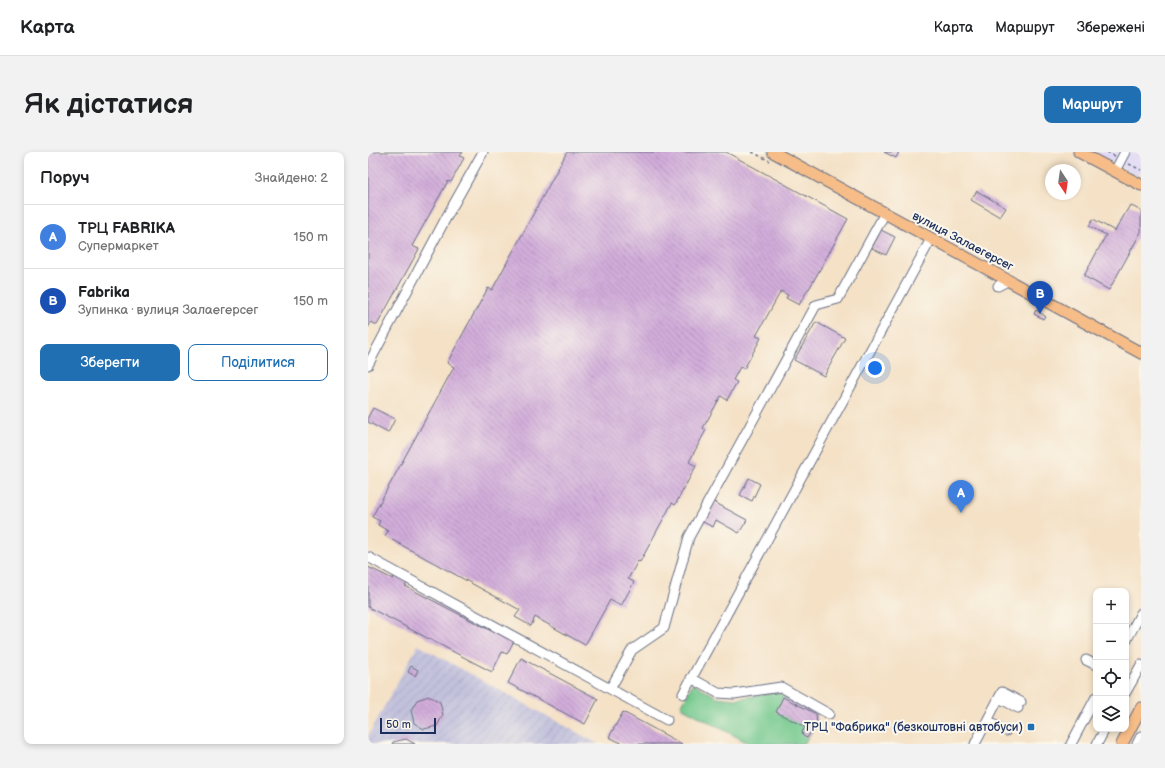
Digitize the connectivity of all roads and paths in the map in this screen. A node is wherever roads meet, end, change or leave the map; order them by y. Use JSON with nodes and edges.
{"nodes":[{"id":1,"x":483,"y":152,"type":"edge"},
{"id":2,"x":774,"y":152,"type":"edge"},
{"id":3,"x":1079,"y":152,"type":"edge"},
{"id":4,"x":1125,"y":152,"type":"edge"},
{"id":5,"x":1114,"y":171,"type":"junction"},
{"id":6,"x":1141,"y":185,"type":"edge"},
{"id":7,"x":885,"y":213,"type":"junction"},
{"id":8,"x":931,"y":239,"type":"junction"},
{"id":9,"x":1009,"y":280,"type":"junction"},
{"id":10,"x":998,"y":286,"type":"dead end"},
{"id":11,"x":1141,"y":353,"type":"edge"},
{"id":12,"x":368,"y":365,"type":"edge"},
{"id":13,"x":368,"y":557,"type":"edge"},
{"id":14,"x":1141,"y":613,"type":"edge"},
{"id":15,"x":1129,"y":635,"type":"edge"},
{"id":16,"x":1086,"y":660,"type":"dead end"},
{"id":17,"x":1093,"y":664,"type":"edge"},
{"id":18,"x":1141,"y":665,"type":"edge"},
{"id":19,"x":691,"y":678,"type":"junction"},
{"id":20,"x":1129,"y":687,"type":"edge"},
{"id":21,"x":610,"y":689,"type":"junction"},
{"id":22,"x":683,"y":694,"type":"dead end"},
{"id":23,"x":1093,"y":704,"type":"edge"},
{"id":24,"x":1019,"y":705,"type":"dead end"},
{"id":25,"x":1141,"y":708,"type":"edge"},
{"id":26,"x":830,"y":714,"type":"dead end"},
{"id":27,"x":667,"y":720,"type":"dead end"},
{"id":28,"x":987,"y":721,"type":"junction"},
{"id":29,"x":1006,"y":731,"type":"dead end"},
{"id":30,"x":1103,"y":732,"type":"edge"},
{"id":31,"x":1141,"y":736,"type":"edge"},
{"id":32,"x":1075,"y":743,"type":"edge"},
{"id":33,"x":975,"y":744,"type":"edge"},
{"id":34,"x":982,"y":744,"type":"edge"},
{"id":35,"x":1097,"y":744,"type":"edge"},
{"id":36,"x":1122,"y":744,"type":"edge"},
{"id":37,"x":1136,"y":744,"type":"edge"}],
"edges":[{"from":1,"to":12,"type":"lane"},
{"from":2,"to":7,"type":"main road","name":"вулиця Залаегерсег"},
{"from":3,"to":5,"type":"main road"},
{"from":4,"to":5,"type":"lane"},
{"from":5,"to":6,"type":"main road"},
{"from":7,"to":8,"type":"main road","name":"вулиця Залаегерсег"},
{"from":7,"to":21,"type":"lane"},
{"from":8,"to":9,"type":"main road","name":"вулиця Залаегерсег"},
{"from":8,"to":19,"type":"lane"},
{"from":9,"to":10,"type":"lane"},
{"from":9,"to":11,"type":"main road","name":"вулиця Залаегерсег"},
{"from":13,"to":21,"type":"lane"},
{"from":14,"to":15,"type":"lane"},
{"from":16,"to":17,"type":"lane"},
{"from":18,"to":20,"type":"lane"},
{"from":19,"to":22,"type":"lane"},
{"from":19,"to":26,"type":"lane"},
{"from":21,"to":27,"type":"lane"},
{"from":23,"to":32,"type":"lane"},
{"from":24,"to":28,"type":"lane"},
{"from":25,"to":36,"type":"main road"},
{"from":28,"to":29,"type":"lane"},
{"from":28,"to":33,"type":"lane"},
{"from":28,"to":34,"type":"lane"},
{"from":30,"to":35,"type":"lane"},
{"from":31,"to":37,"type":"lane"}]}
